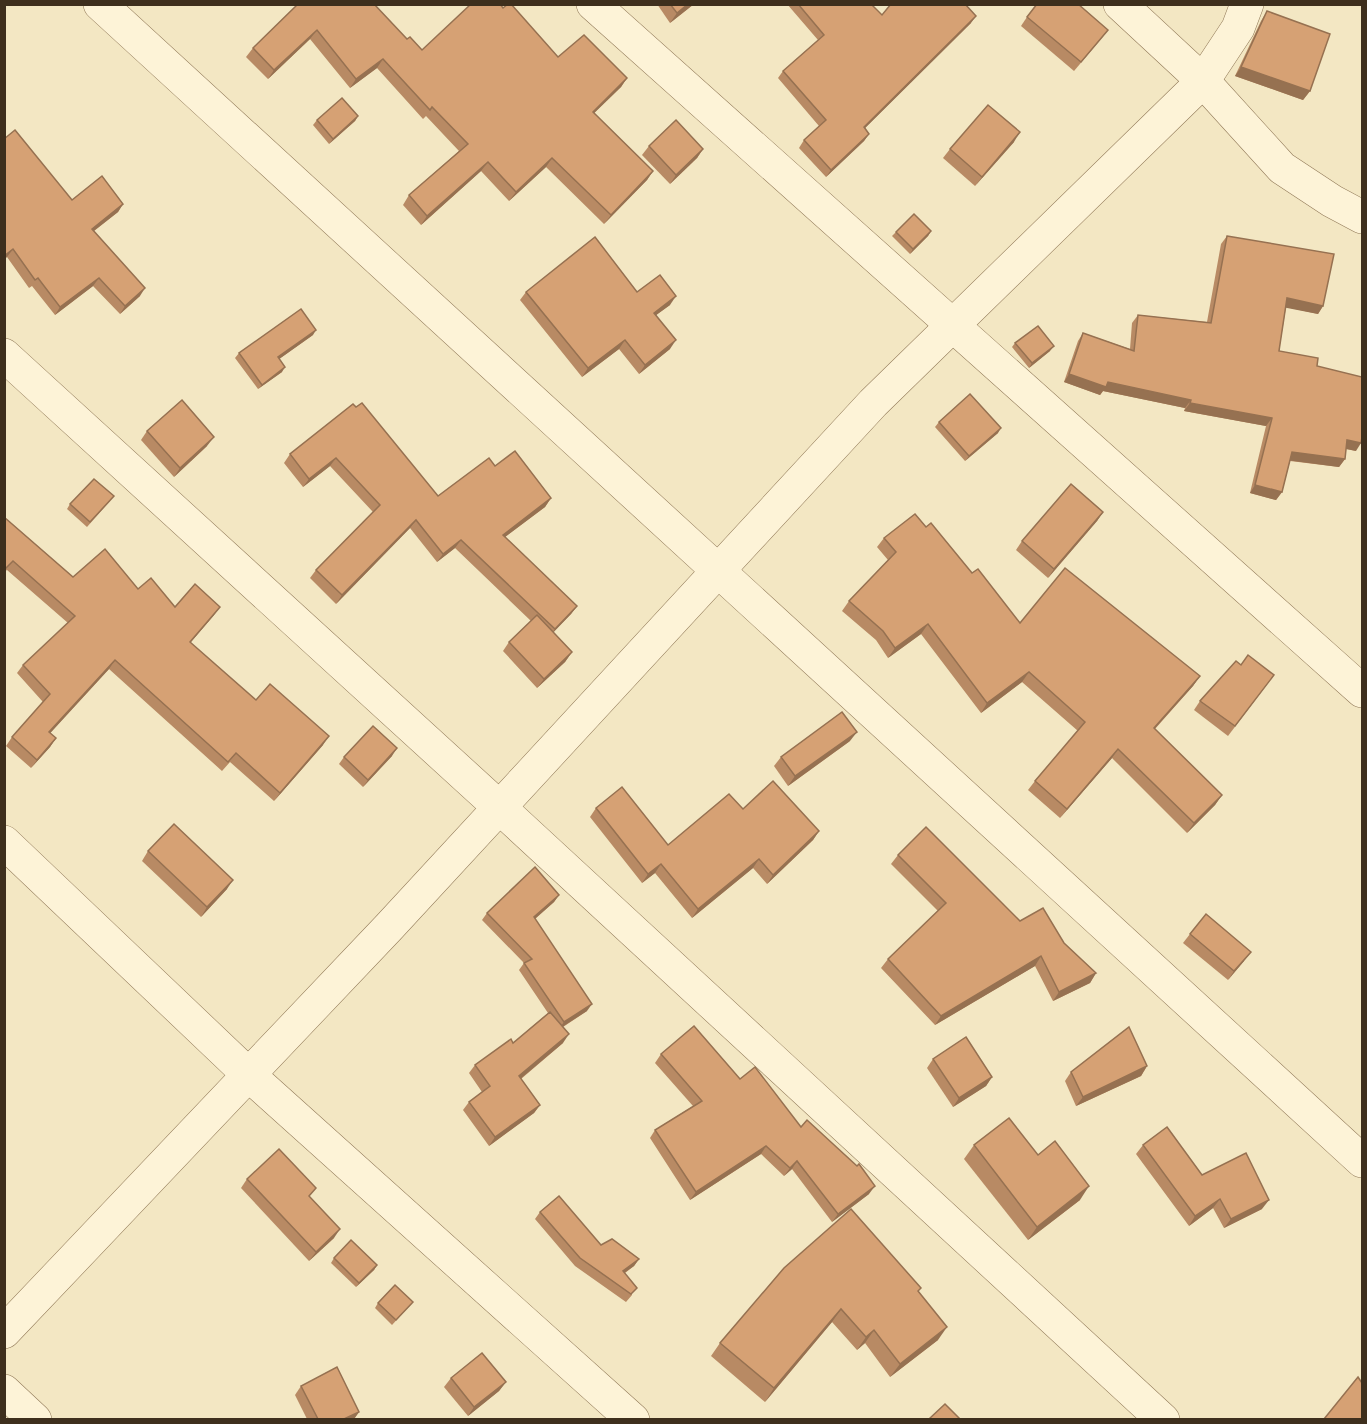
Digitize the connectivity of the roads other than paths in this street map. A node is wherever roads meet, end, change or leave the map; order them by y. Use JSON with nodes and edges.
{"nodes":[{"id":1,"x":100,"y":4,"type":"edge"},
{"id":2,"x":593,"y":4,"type":"edge"},
{"id":3,"x":1119,"y":4,"type":"edge"},
{"id":4,"x":1247,"y":4,"type":"edge"},
{"id":5,"x":1203,"y":81,"type":"junction"},
{"id":6,"x":1362,"y":217,"type":"edge"},
{"id":7,"x":953,"y":324,"type":"junction"},
{"id":8,"x":4,"y":355,"type":"edge"},
{"id":9,"x":719,"y":573,"type":"junction"},
{"id":10,"x":1362,"y":691,"type":"edge"},
{"id":11,"x":499,"y":807,"type":"junction"},
{"id":12,"x":4,"y":842,"type":"edge"},
{"id":13,"x":250,"y":1076,"type":"junction"},
{"id":14,"x":1362,"y":1161,"type":"edge"},
{"id":15,"x":4,"y":1332,"type":"edge"},
{"id":16,"x":4,"y":1391,"type":"edge"},
{"id":17,"x":35,"y":1419,"type":"edge"},
{"id":18,"x":633,"y":1419,"type":"edge"},
{"id":19,"x":1163,"y":1419,"type":"edge"}],
"edges":[{"from":1,"to":9,"type":"street"},
{"from":2,"to":7,"type":"street"},
{"from":3,"to":5,"type":"street"},
{"from":4,"to":5,"type":"street"},
{"from":5,"to":6,"type":"street"},
{"from":5,"to":7,"type":"street"},
{"from":7,"to":9,"type":"street"},
{"from":7,"to":10,"type":"street"},
{"from":8,"to":11,"type":"street"},
{"from":9,"to":11,"type":"street"},
{"from":9,"to":14,"type":"street"},
{"from":11,"to":13,"type":"street"},
{"from":11,"to":19,"type":"street"},
{"from":12,"to":13,"type":"street"},
{"from":13,"to":15,"type":"street"},
{"from":13,"to":18,"type":"street"},
{"from":16,"to":17,"type":"street"}]}
